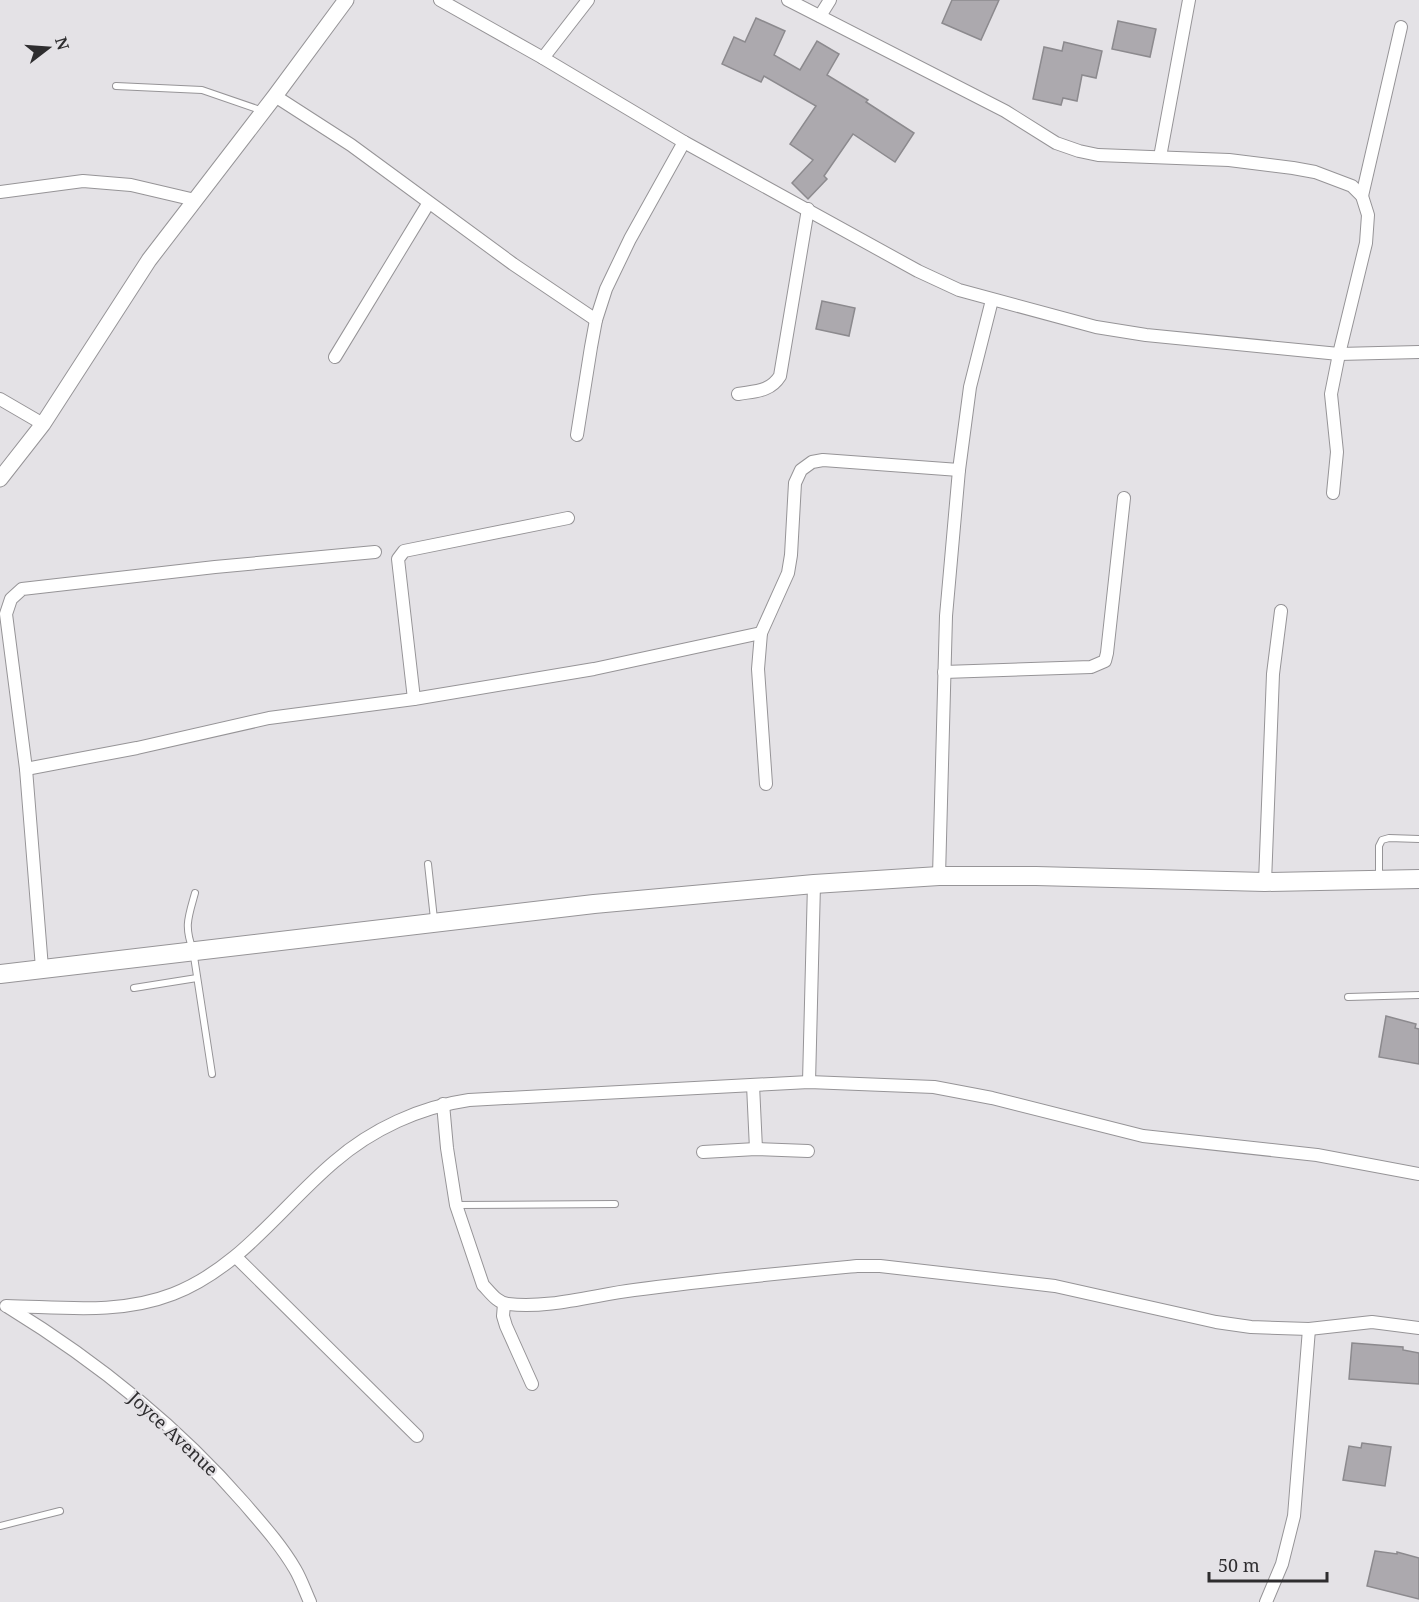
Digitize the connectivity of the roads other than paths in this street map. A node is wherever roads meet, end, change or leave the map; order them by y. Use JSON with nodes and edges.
{"nodes":[{"id":1,"x":346,"y":0,"type":"edge"},
{"id":2,"x":440,"y":0,"type":"edge"},
{"id":3,"x":588,"y":0,"type":"edge"},
{"id":4,"x":788,"y":0,"type":"edge"},
{"id":5,"x":830,"y":0,"type":"edge"},
{"id":6,"x":1189,"y":0,"type":"edge"},
{"id":7,"x":820,"y":16,"type":"junction"},
{"id":8,"x":1401,"y":27,"type":"dead end"},
{"id":9,"x":543,"y":58,"type":"junction"},
{"id":10,"x":116,"y":86,"type":"dead end"},
{"id":11,"x":275,"y":96,"type":"junction"},
{"id":12,"x":264,"y":111,"type":"junction"},
{"id":13,"x":684,"y":142,"type":"junction"},
{"id":14,"x":1160,"y":157,"type":"junction"},
{"id":15,"x":0,"y":192,"type":"edge"},
{"id":16,"x":1362,"y":196,"type":"junction"},
{"id":17,"x":195,"y":200,"type":"junction"},
{"id":18,"x":428,"y":204,"type":"junction"},
{"id":19,"x":808,"y":208,"type":"junction"},
{"id":20,"x":992,"y":300,"type":"junction"},
{"id":21,"x":596,"y":320,"type":"junction"},
{"id":22,"x":1419,"y":352,"type":"edge"},
{"id":23,"x":1339,"y":354,"type":"junction"},
{"id":24,"x":336,"y":357,"type":"dead end"},
{"id":25,"x":738,"y":394,"type":"dead end"},
{"id":26,"x":0,"y":399,"type":"edge"},
{"id":27,"x":43,"y":424,"type":"junction"},
{"id":28,"x":577,"y":435,"type":"dead end"},
{"id":29,"x":959,"y":470,"type":"junction"},
{"id":30,"x":0,"y":479,"type":"edge"},
{"id":31,"x":1333,"y":493,"type":"dead end"},
{"id":32,"x":1124,"y":498,"type":"dead end"},
{"id":33,"x":568,"y":518,"type":"dead end"},
{"id":34,"x":375,"y":552,"type":"dead end"},
{"id":35,"x":1281,"y":611,"type":"dead end"},
{"id":36,"x":761,"y":633,"type":"junction"},
{"id":37,"x":944,"y":672,"type":"junction"},
{"id":38,"x":414,"y":699,"type":"junction"},
{"id":39,"x":26,"y":769,"type":"junction"},
{"id":40,"x":766,"y":784,"type":"dead end"},
{"id":41,"x":1419,"y":839,"type":"edge"},
{"id":42,"x":428,"y":864,"type":"dead end"},
{"id":43,"x":939,"y":876,"type":"junction"},
{"id":44,"x":1419,"y":879,"type":"edge"},
{"id":45,"x":1379,"y":880,"type":"junction"},
{"id":46,"x":1265,"y":882,"type":"junction"},
{"id":47,"x":814,"y":884,"type":"junction"},
{"id":48,"x":195,"y":893,"type":"dead end"},
{"id":49,"x":434,"y":923,"type":"junction"},
{"id":50,"x":193,"y":950,"type":"junction"},
{"id":51,"x":42,"y":969,"type":"junction"},
{"id":52,"x":0,"y":974,"type":"edge"},
{"id":53,"x":197,"y":978,"type":"junction"},
{"id":54,"x":134,"y":988,"type":"dead end"},
{"id":55,"x":1419,"y":995,"type":"edge"},
{"id":56,"x":1348,"y":997,"type":"dead end"},
{"id":57,"x":212,"y":1074,"type":"dead end"},
{"id":58,"x":809,"y":1082,"type":"junction"},
{"id":59,"x":753,"y":1085,"type":"junction"},
{"id":60,"x":443,"y":1104,"type":"junction"},
{"id":61,"x":756,"y":1149,"type":"junction"},
{"id":62,"x":808,"y":1150,"type":"dead end"},
{"id":63,"x":703,"y":1152,"type":"dead end"},
{"id":64,"x":1419,"y":1174,"type":"edge"},
{"id":65,"x":615,"y":1204,"type":"dead end"},
{"id":66,"x":456,"y":1205,"type":"junction"},
{"id":67,"x":236,"y":1257,"type":"junction"},
{"id":68,"x":3,"y":1304,"type":"edge"},
{"id":69,"x":504,"y":1304,"type":"junction"},
{"id":70,"x":1419,"y":1328,"type":"edge"},
{"id":71,"x":1309,"y":1329,"type":"junction"},
{"id":72,"x":532,"y":1384,"type":"dead end"},
{"id":73,"x":417,"y":1436,"type":"dead end"},
{"id":74,"x":60,"y":1510,"type":"dead end"},
{"id":75,"x":0,"y":1526,"type":"edge"},
{"id":76,"x":310,"y":1602,"type":"edge"},
{"id":77,"x":1266,"y":1602,"type":"edge"}],
"edges":[{"from":1,"to":11,"type":"street"},
{"from":2,"to":9,"type":"street"},
{"from":3,"to":9,"type":"street"},
{"from":4,"to":7,"type":"street"},
{"from":5,"to":7,"type":"street"},
{"from":6,"to":14,"type":"street"},
{"from":7,"to":14,"type":"street"},
{"from":8,"to":16,"type":"street"},
{"from":9,"to":13,"type":"street"},
{"from":10,"to":12,"type":"lane"},
{"from":11,"to":12,"type":"street"},
{"from":11,"to":18,"type":"street"},
{"from":12,"to":17,"type":"street"},
{"from":13,"to":19,"type":"street"},
{"from":13,"to":21,"type":"street"},
{"from":14,"to":16,"type":"street"},
{"from":15,"to":17,"type":"street"},
{"from":16,"to":23,"type":"street"},
{"from":17,"to":27,"type":"street"},
{"from":18,"to":21,"type":"street"},
{"from":18,"to":24,"type":"street"},
{"from":19,"to":20,"type":"street"},
{"from":19,"to":25,"type":"street"},
{"from":20,"to":23,"type":"street"},
{"from":20,"to":29,"type":"street"},
{"from":21,"to":28,"type":"street"},
{"from":22,"to":23,"type":"street"},
{"from":23,"to":31,"type":"street"},
{"from":26,"to":27,"type":"street"},
{"from":27,"to":30,"type":"street"},
{"from":29,"to":36,"type":"street"},
{"from":29,"to":37,"type":"street"},
{"from":32,"to":37,"type":"street"},
{"from":33,"to":38,"type":"street"},
{"from":34,"to":39,"type":"street"},
{"from":35,"to":46,"type":"street"},
{"from":36,"to":38,"type":"street"},
{"from":36,"to":40,"type":"street"},
{"from":37,"to":43,"type":"street"},
{"from":38,"to":39,"type":"street"},
{"from":39,"to":51,"type":"street"},
{"from":41,"to":45,"type":"lane"},
{"from":42,"to":49,"type":"lane"},
{"from":43,"to":46,"type":"main road"},
{"from":43,"to":47,"type":"main road"},
{"from":44,"to":45,"type":"main road"},
{"from":45,"to":46,"type":"main road"},
{"from":47,"to":49,"type":"main road"},
{"from":47,"to":58,"type":"street"},
{"from":48,"to":50,"type":"lane"},
{"from":49,"to":50,"type":"main road"},
{"from":50,"to":51,"type":"main road"},
{"from":50,"to":53,"type":"lane"},
{"from":51,"to":52,"type":"main road"},
{"from":53,"to":54,"type":"lane"},
{"from":53,"to":57,"type":"lane"},
{"from":55,"to":56,"type":"lane"},
{"from":58,"to":59,"type":"street"},
{"from":58,"to":64,"type":"street"},
{"from":59,"to":60,"type":"street"},
{"from":59,"to":61,"type":"street"},
{"from":60,"to":66,"type":"street"},
{"from":60,"to":67,"type":"street"},
{"from":61,"to":62,"type":"street"},
{"from":61,"to":63,"type":"street"},
{"from":65,"to":66,"type":"lane"},
{"from":66,"to":69,"type":"street"},
{"from":67,"to":68,"type":"street"},
{"from":67,"to":73,"type":"street"},
{"from":68,"to":76,"type":"street","name":"Joyce Avenue"},
{"from":69,"to":71,"type":"street"},
{"from":69,"to":72,"type":"street"},
{"from":70,"to":71,"type":"street"},
{"from":71,"to":77,"type":"street"},
{"from":74,"to":75,"type":"lane"}]}
